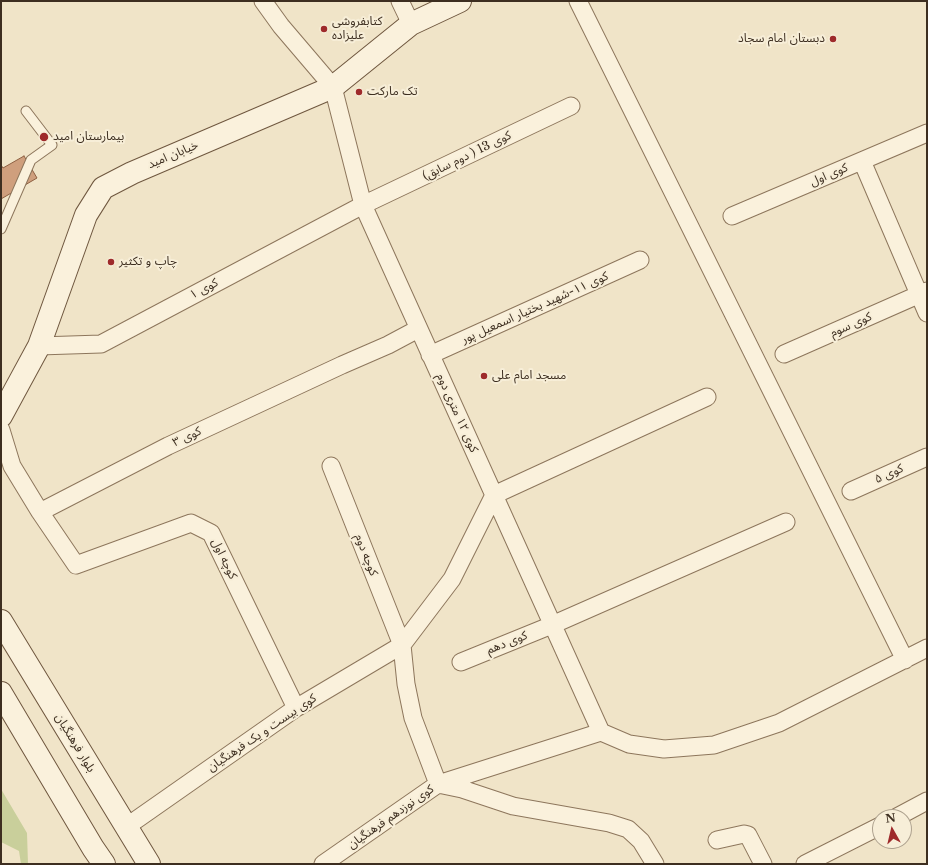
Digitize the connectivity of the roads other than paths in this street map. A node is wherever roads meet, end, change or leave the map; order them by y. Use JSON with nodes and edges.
{"nodes":[{"id":1,"x":264,"y":1,"type":"edge"},
{"id":2,"x":400,"y":1,"type":"edge"},
{"id":3,"x":460,"y":1,"type":"edge"},
{"id":4,"x":578,"y":1,"type":"edge"},
{"id":5,"x":411,"y":24,"type":"junction"},
{"id":6,"x":333,"y":87,"type":"junction"},
{"id":7,"x":571,"y":106,"type":"dead end"},
{"id":8,"x":26,"y":111,"type":"dead end"},
{"id":9,"x":927,"y":133,"type":"edge"},
{"id":10,"x":862,"y":161,"type":"junction"},
{"id":11,"x":362,"y":205,"type":"junction"},
{"id":12,"x":732,"y":216,"type":"dead end"},
{"id":13,"x":1,"y":229,"type":"edge"},
{"id":14,"x":640,"y":260,"type":"dead end"},
{"id":15,"x":923,"y":293,"type":"edge"},
{"id":16,"x":927,"y":313,"type":"edge"},
{"id":17,"x":418,"y":329,"type":"junction"},
{"id":18,"x":39,"y":346,"type":"junction"},
{"id":19,"x":784,"y":354,"type":"dead end"},
{"id":20,"x":430,"y":355,"type":"junction"},
{"id":21,"x":707,"y":397,"type":"dead end"},
{"id":22,"x":1,"y":416,"type":"edge"},
{"id":23,"x":1,"y":430,"type":"edge"},
{"id":24,"x":927,"y":457,"type":"edge"},
{"id":25,"x":331,"y":466,"type":"dead end"},
{"id":26,"x":851,"y":491,"type":"dead end"},
{"id":27,"x":494,"y":495,"type":"junction"},
{"id":28,"x":40,"y":512,"type":"junction"},
{"id":29,"x":786,"y":522,"type":"dead end"},
{"id":30,"x":1,"y":622,"type":"edge"},
{"id":31,"x":552,"y":625,"type":"junction"},
{"id":32,"x":402,"y":645,"type":"junction"},
{"id":33,"x":927,"y":648,"type":"edge"},
{"id":34,"x":905,"y":660,"type":"junction"},
{"id":35,"x":461,"y":662,"type":"dead end"},
{"id":36,"x":1,"y":693,"type":"edge"},
{"id":37,"x":296,"y":708,"type":"junction"},
{"id":38,"x":601,"y":732,"type":"junction"},
{"id":39,"x":438,"y":784,"type":"junction"},
{"id":40,"x":927,"y":801,"type":"edge"},
{"id":41,"x":912,"y":809,"type":"edge"},
{"id":42,"x":126,"y":827,"type":"junction"},
{"id":43,"x":872,"y":830,"type":"edge"},
{"id":44,"x":717,"y":840,"type":"dead end"},
{"id":45,"x":96,"y":859,"type":"edge"},
{"id":46,"x":149,"y":864,"type":"edge"},
{"id":47,"x":323,"y":864,"type":"edge"},
{"id":48,"x":655,"y":864,"type":"edge"},
{"id":49,"x":763,"y":864,"type":"edge"},
{"id":50,"x":805,"y":864,"type":"edge"}],
"edges":[{"from":1,"to":6,"type":"street"},
{"from":2,"to":5,"type":"street"},
{"from":3,"to":5,"type":"street","name":"خیابان امید"},
{"from":4,"to":34,"type":"street"},
{"from":5,"to":6,"type":"street","name":"خیابان امید"},
{"from":6,"to":11,"type":"street","name":"کوی ۱۲ متری دوم"},
{"from":6,"to":18,"type":"street","name":"خیابان امید"},
{"from":7,"to":11,"type":"street","name":"کوی 13 ( دوم سابق)"},
{"from":8,"to":13,"type":"lane"},
{"from":9,"to":10,"type":"street","name":"کوی اول"},
{"from":10,"to":12,"type":"street","name":"کوی اول"},
{"from":10,"to":15,"type":"street"},
{"from":11,"to":17,"type":"street","name":"کوی ۱۲ متری دوم"},
{"from":11,"to":18,"type":"street","name":"کوی ۱"},
{"from":14,"to":20,"type":"street","name":"کوی ۱۱-شهید بختیار اسمعیل پور"},
{"from":15,"to":16,"type":"street"},
{"from":15,"to":19,"type":"street","name":"کوی سوم"},
{"from":17,"to":20,"type":"street","name":"کوی ۱۲ متری دوم"},
{"from":17,"to":28,"type":"street","name":"کوی ۳"},
{"from":18,"to":22,"type":"street","name":"خیابان امید"},
{"from":20,"to":27,"type":"street","name":"کوی ۱۲ متری دوم"},
{"from":21,"to":27,"type":"street"},
{"from":23,"to":28,"type":"street"},
{"from":24,"to":26,"type":"street","name":"کوی ۵"},
{"from":25,"to":32,"type":"street","name":"کوچه دوم"},
{"from":27,"to":31,"type":"street","name":"کوی ۱۲ متری دوم"},
{"from":27,"to":32,"type":"street"},
{"from":28,"to":37,"type":"street","name":"کوچه اول"},
{"from":29,"to":31,"type":"street","name":"کوی دهم"},
{"from":30,"to":42,"type":"street","name":"بلوار فرهنگیان"},
{"from":31,"to":35,"type":"street","name":"کوی دهم"},
{"from":31,"to":38,"type":"street","name":"کوی ۱۲ متری دوم"},
{"from":32,"to":37,"type":"street","name":"کوی بیست و یک فرهنگیان"},
{"from":32,"to":39,"type":"street","name":"کوچه دوم"},
{"from":33,"to":34,"type":"street"},
{"from":34,"to":38,"type":"street"},
{"from":36,"to":45,"type":"street"},
{"from":37,"to":42,"type":"street","name":"کوی بیست و یک فرهنگیان"},
{"from":38,"to":39,"type":"street","name":"کوی نوزدهم فرهنگیان"},
{"from":39,"to":47,"type":"street","name":"کوی نوزدهم فرهنگیان"},
{"from":39,"to":48,"type":"street"},
{"from":40,"to":41,"type":"street"},
{"from":42,"to":46,"type":"street","name":"بلوار فرهنگیان"},
{"from":43,"to":50,"type":"street"},
{"from":44,"to":49,"type":"street"}]}
